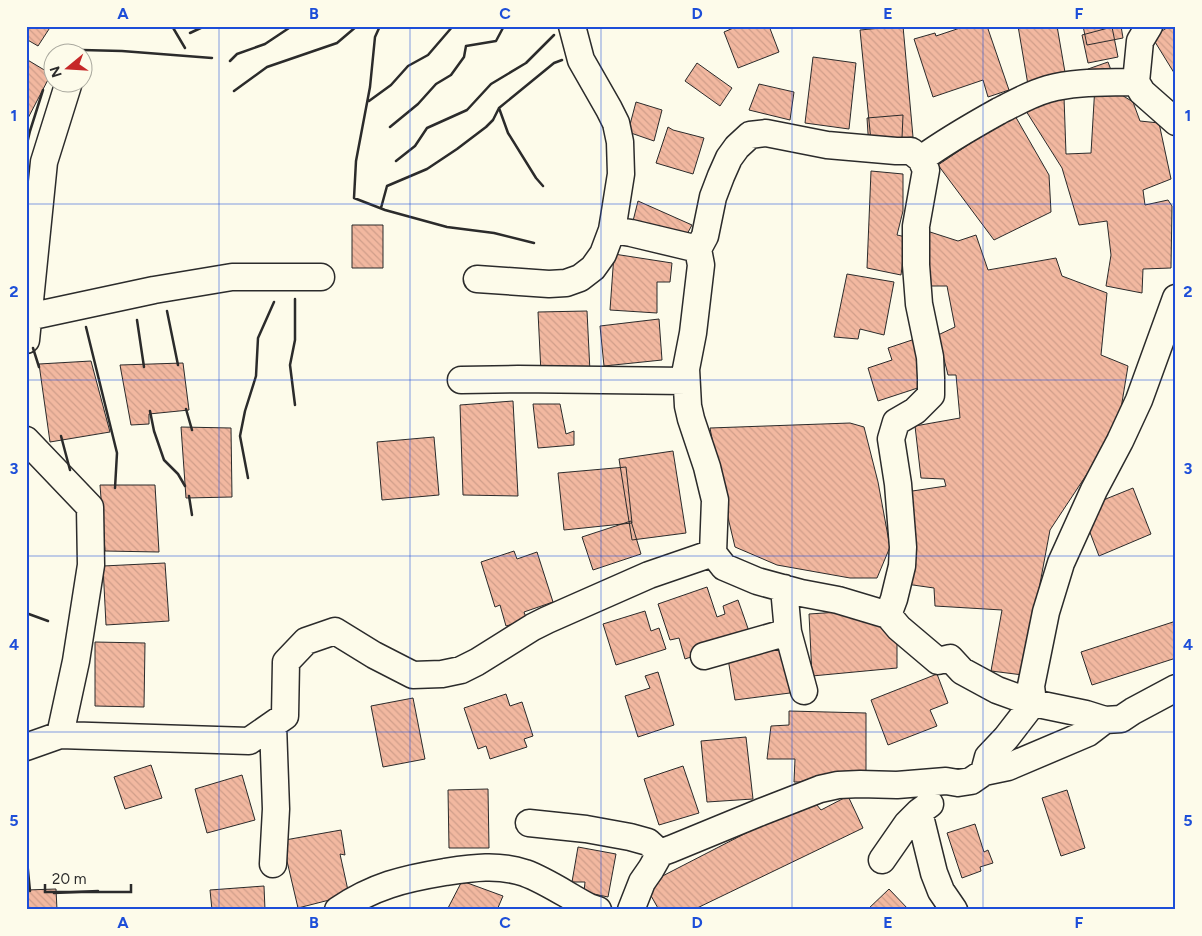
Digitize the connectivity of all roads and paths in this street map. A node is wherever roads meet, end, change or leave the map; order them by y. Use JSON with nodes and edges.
{"nodes":[{"id":1,"x":572,"y":26,"type":"edge"},
{"id":2,"x":1149,"y":26,"type":"edge"},
{"id":3,"x":1136,"y":82,"type":"junction"},
{"id":4,"x":66,"y":92,"type":"edge"},
{"id":5,"x":1176,"y":122,"type":"edge"},
{"id":6,"x":921,"y":159,"type":"junction"},
{"id":7,"x":612,"y":230,"type":"junction"},
{"id":8,"x":698,"y":249,"type":"junction"},
{"id":9,"x":322,"y":277,"type":"dead end"},
{"id":10,"x":477,"y":279,"type":"dead end"},
{"id":11,"x":1176,"y":298,"type":"edge"},
{"id":12,"x":27,"y":329,"type":"edge"},
{"id":13,"x":461,"y":380,"type":"dead end"},
{"id":14,"x":686,"y":381,"type":"junction"},
{"id":15,"x":26,"y":440,"type":"edge"},
{"id":16,"x":713,"y":553,"type":"junction"},
{"id":17,"x":784,"y":588,"type":"junction"},
{"id":18,"x":888,"y":615,"type":"junction"},
{"id":19,"x":788,"y":632,"type":"junction"},
{"id":20,"x":704,"y":656,"type":"dead end"},
{"id":21,"x":1176,"y":688,"type":"edge"},
{"id":22,"x":804,"y":691,"type":"dead end"},
{"id":23,"x":1033,"y":703,"type":"junction"},
{"id":24,"x":1105,"y":720,"type":"junction"},
{"id":25,"x":272,"y":725,"type":"junction"},
{"id":26,"x":60,"y":735,"type":"junction"},
{"id":27,"x":26,"y":747,"type":"edge"},
{"id":28,"x":984,"y":772,"type":"junction"},
{"id":29,"x":946,"y":781,"type":"junction"},
{"id":30,"x":920,"y":812,"type":"junction"},
{"id":31,"x":529,"y":823,"type":"dead end"},
{"id":32,"x":660,"y":852,"type":"junction"},
{"id":33,"x":882,"y":860,"type":"dead end"},
{"id":34,"x":273,"y":864,"type":"dead end"},
{"id":35,"x":338,"y":910,"type":"edge"},
{"id":36,"x":598,"y":910,"type":"edge"},
{"id":37,"x":631,"y":910,"type":"edge"},
{"id":38,"x":954,"y":910,"type":"edge"}],
"edges":[{"from":1,"to":7,"type":"street"},
{"from":2,"to":3,"type":"street"},
{"from":3,"to":5,"type":"street"},
{"from":3,"to":6,"type":"street"},
{"from":4,"to":12,"type":"street"},
{"from":6,"to":8,"type":"street"},
{"from":6,"to":18,"type":"street"},
{"from":7,"to":8,"type":"street"},
{"from":7,"to":10,"type":"street"},
{"from":8,"to":14,"type":"street"},
{"from":9,"to":12,"type":"street"},
{"from":11,"to":23,"type":"street"},
{"from":13,"to":14,"type":"street"},
{"from":14,"to":16,"type":"street"},
{"from":15,"to":26,"type":"street"},
{"from":16,"to":17,"type":"street"},
{"from":16,"to":25,"type":"street"},
{"from":17,"to":18,"type":"street"},
{"from":17,"to":19,"type":"street"},
{"from":18,"to":23,"type":"street"},
{"from":19,"to":20,"type":"street"},
{"from":19,"to":22,"type":"street"},
{"from":21,"to":24,"type":"street"},
{"from":23,"to":24,"type":"street"},
{"from":23,"to":28,"type":"street"},
{"from":24,"to":28,"type":"street"},
{"from":25,"to":26,"type":"street"},
{"from":25,"to":34,"type":"street"},
{"from":26,"to":27,"type":"street"},
{"from":28,"to":29,"type":"street"},
{"from":29,"to":30,"type":"street"},
{"from":29,"to":32,"type":"street"},
{"from":30,"to":33,"type":"street"},
{"from":30,"to":38,"type":"street"},
{"from":31,"to":32,"type":"street"},
{"from":32,"to":37,"type":"street"},
{"from":35,"to":36,"type":"street"}]}
